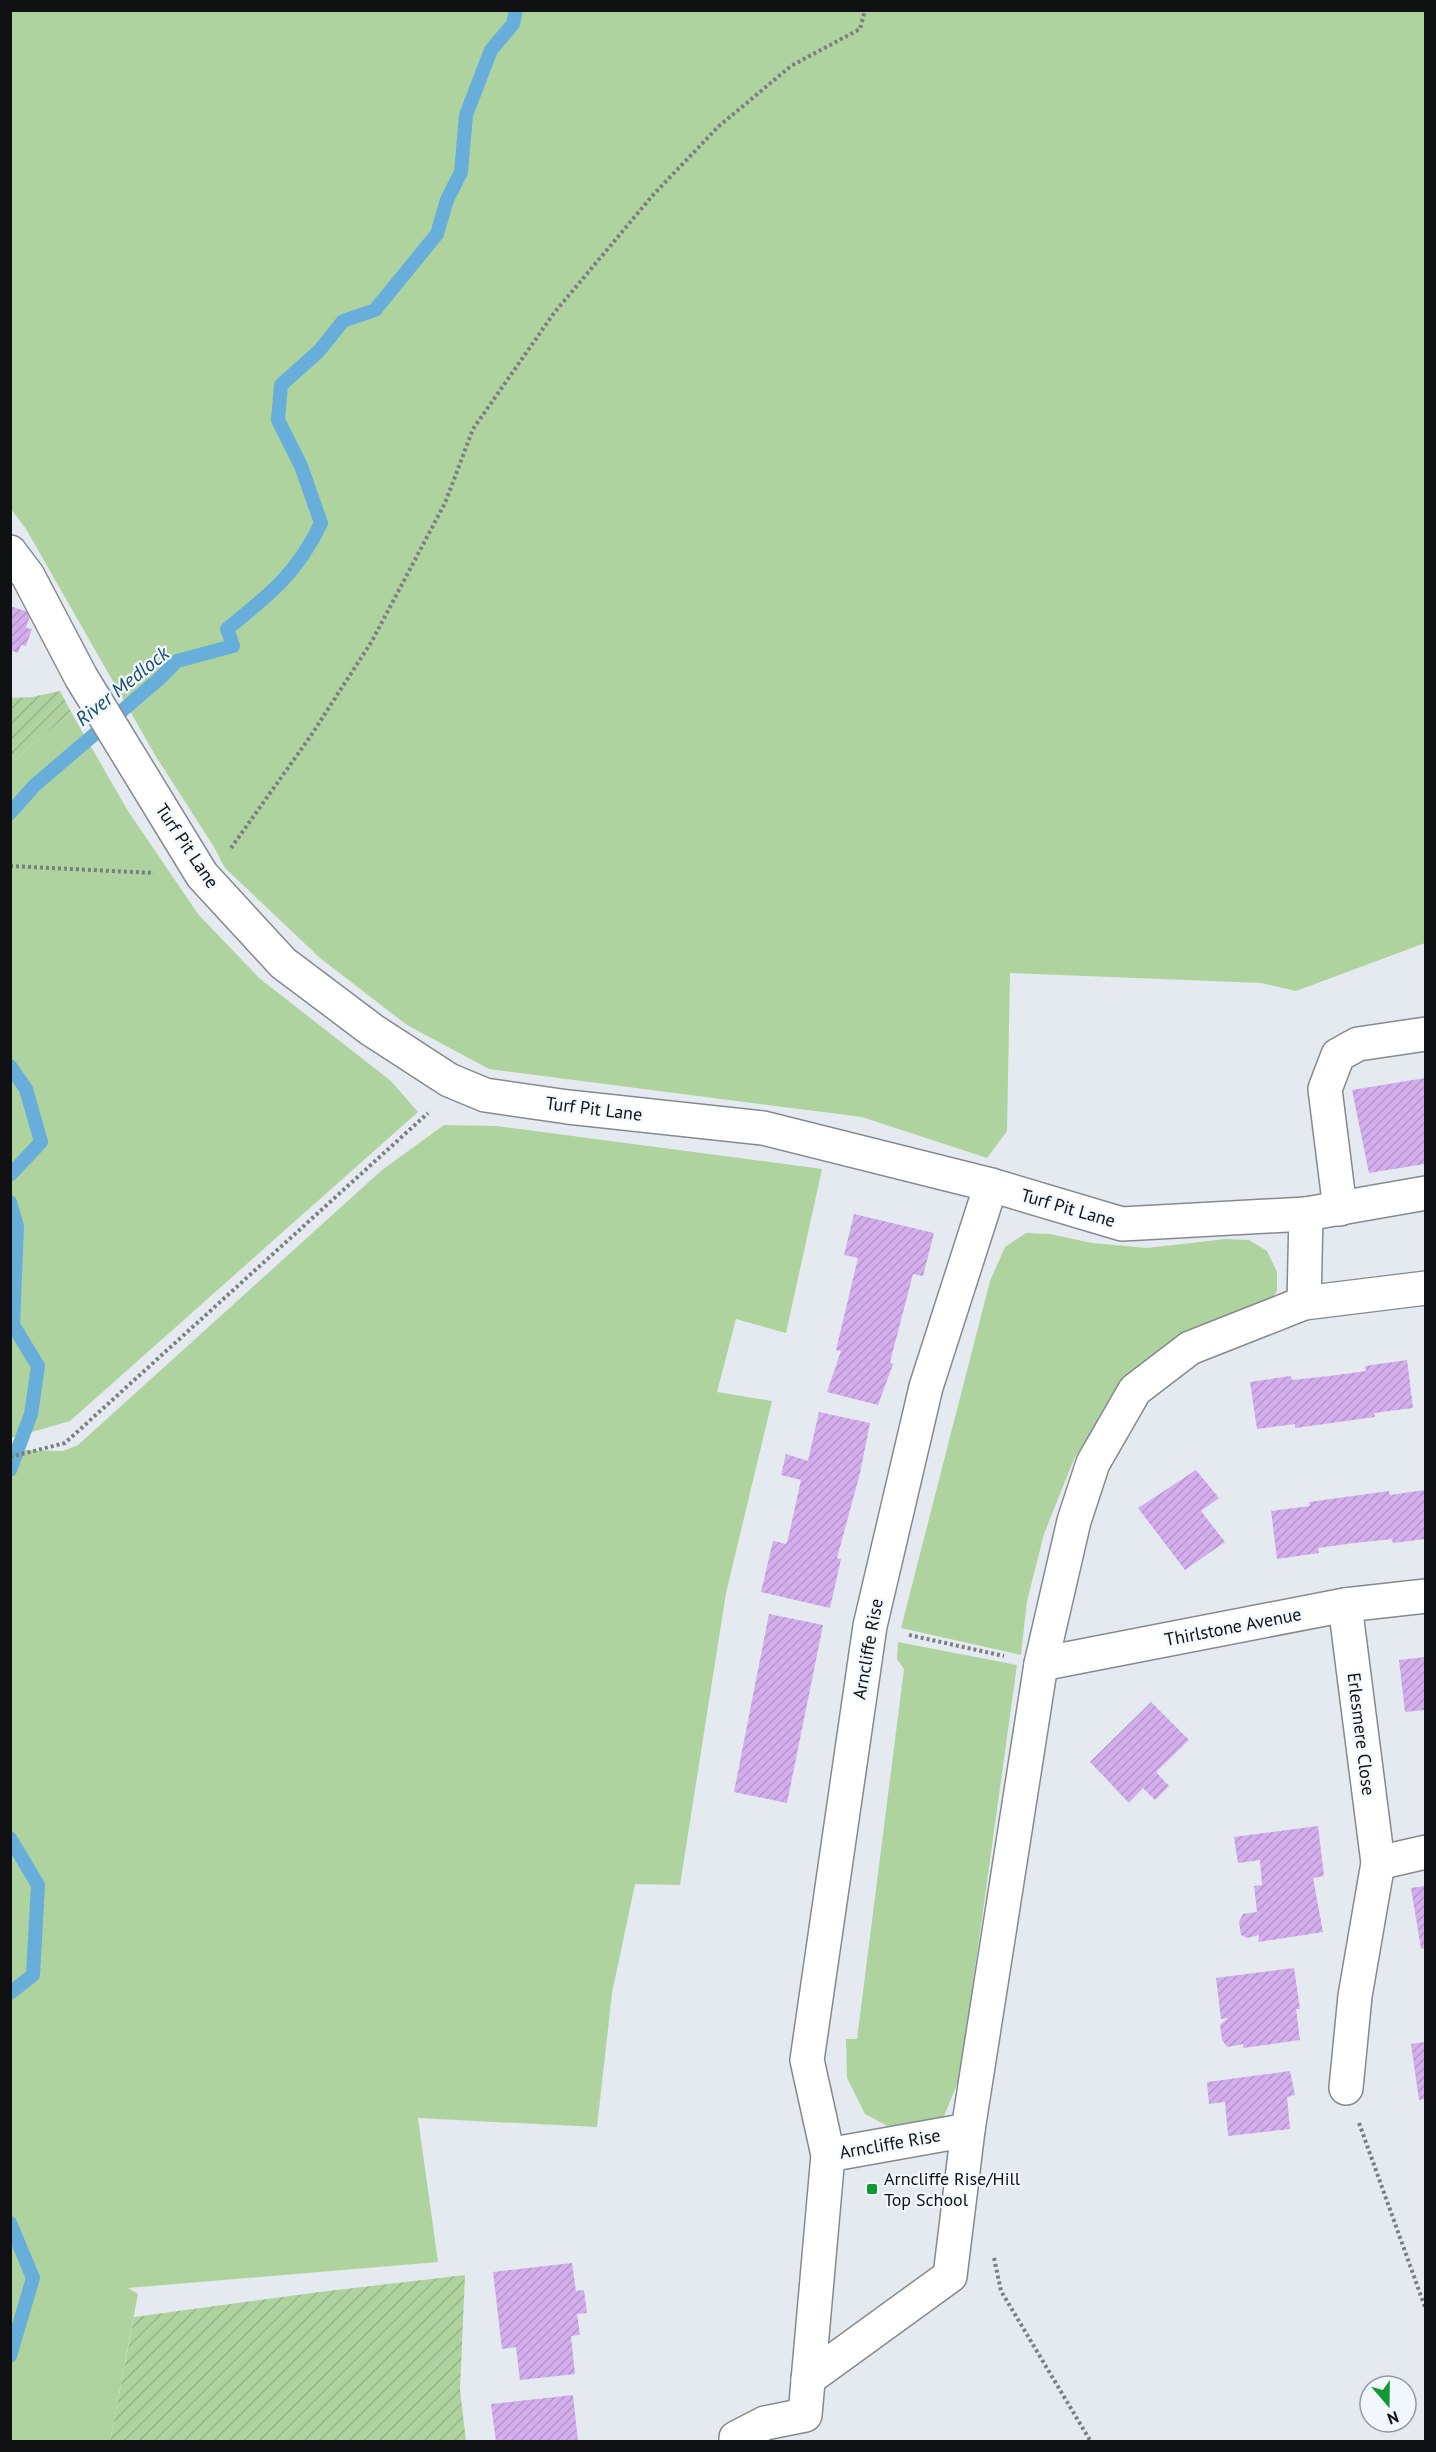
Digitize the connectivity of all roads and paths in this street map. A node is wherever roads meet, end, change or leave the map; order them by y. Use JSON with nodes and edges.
{"nodes":[{"id":1,"x":865,"y":10,"type":"edge"},
{"id":2,"x":10,"y":552,"type":"edge"},
{"id":3,"x":194,"y":863,"type":"junction"},
{"id":4,"x":10,"y":866,"type":"edge"},
{"id":5,"x":1425,"y":1034,"type":"edge"},
{"id":6,"x":449,"y":1080,"type":"junction"},
{"id":7,"x":991,"y":1185,"type":"junction"},
{"id":8,"x":1425,"y":1193,"type":"edge"},
{"id":9,"x":1340,"y":1209,"type":"junction"},
{"id":10,"x":1306,"y":1214,"type":"junction"},
{"id":11,"x":1425,"y":1288,"type":"edge"},
{"id":12,"x":1304,"y":1303,"type":"junction"},
{"id":13,"x":10,"y":1457,"type":"edge"},
{"id":14,"x":1425,"y":1596,"type":"edge"},
{"id":15,"x":1345,"y":1605,"type":"junction"},
{"id":16,"x":870,"y":1626,"type":"junction"},
{"id":17,"x":1041,"y":1664,"type":"junction"},
{"id":18,"x":1425,"y":1852,"type":"edge"},
{"id":19,"x":1378,"y":1863,"type":"junction"},
{"id":20,"x":1346,"y":2088,"type":"joint"},
{"id":21,"x":968,"y":2130,"type":"junction"},
{"id":22,"x":828,"y":2155,"type":"junction"},
{"id":23,"x":994,"y":2256,"type":"dead end"},
{"id":24,"x":1425,"y":2310,"type":"edge"},
{"id":25,"x":808,"y":2379,"type":"junction"},
{"id":26,"x":736,"y":2442,"type":"edge"},
{"id":27,"x":1090,"y":2442,"type":"edge"}],
"edges":[{"from":1,"to":3,"type":"path"},
{"from":2,"to":3,"type":"street","name":"Turf Pit Lane"},
{"from":3,"to":4,"type":"path"},
{"from":3,"to":6,"type":"street","name":"Turf Pit Lane"},
{"from":5,"to":9,"type":"street"},
{"from":6,"to":7,"type":"street","name":"Turf Pit Lane"},
{"from":6,"to":13,"type":"path"},
{"from":7,"to":10,"type":"street","name":"Turf Pit Lane"},
{"from":7,"to":16,"type":"street","name":"Arncliffe Rise"},
{"from":8,"to":9,"type":"street","name":"Turf Pit Lane"},
{"from":9,"to":10,"type":"street","name":"Turf Pit Lane"},
{"from":10,"to":12,"type":"street"},
{"from":11,"to":12,"type":"street"},
{"from":12,"to":17,"type":"street"},
{"from":14,"to":15,"type":"street","name":"Thirlstone Avenue"},
{"from":15,"to":17,"type":"street","name":"Thirlstone Avenue"},
{"from":15,"to":19,"type":"street","name":"Erlesmere Close"},
{"from":16,"to":17,"type":"path"},
{"from":16,"to":22,"type":"street","name":"Arncliffe Rise"},
{"from":17,"to":21,"type":"street"},
{"from":18,"to":19,"type":"street"},
{"from":19,"to":20,"type":"street","name":"Erlesmere Close"},
{"from":20,"to":24,"type":"path"},
{"from":21,"to":22,"type":"street","name":"Arncliffe Rise"},
{"from":21,"to":25,"type":"street"},
{"from":22,"to":25,"type":"street"},
{"from":23,"to":27,"type":"path"},
{"from":25,"to":26,"type":"street"}]}
